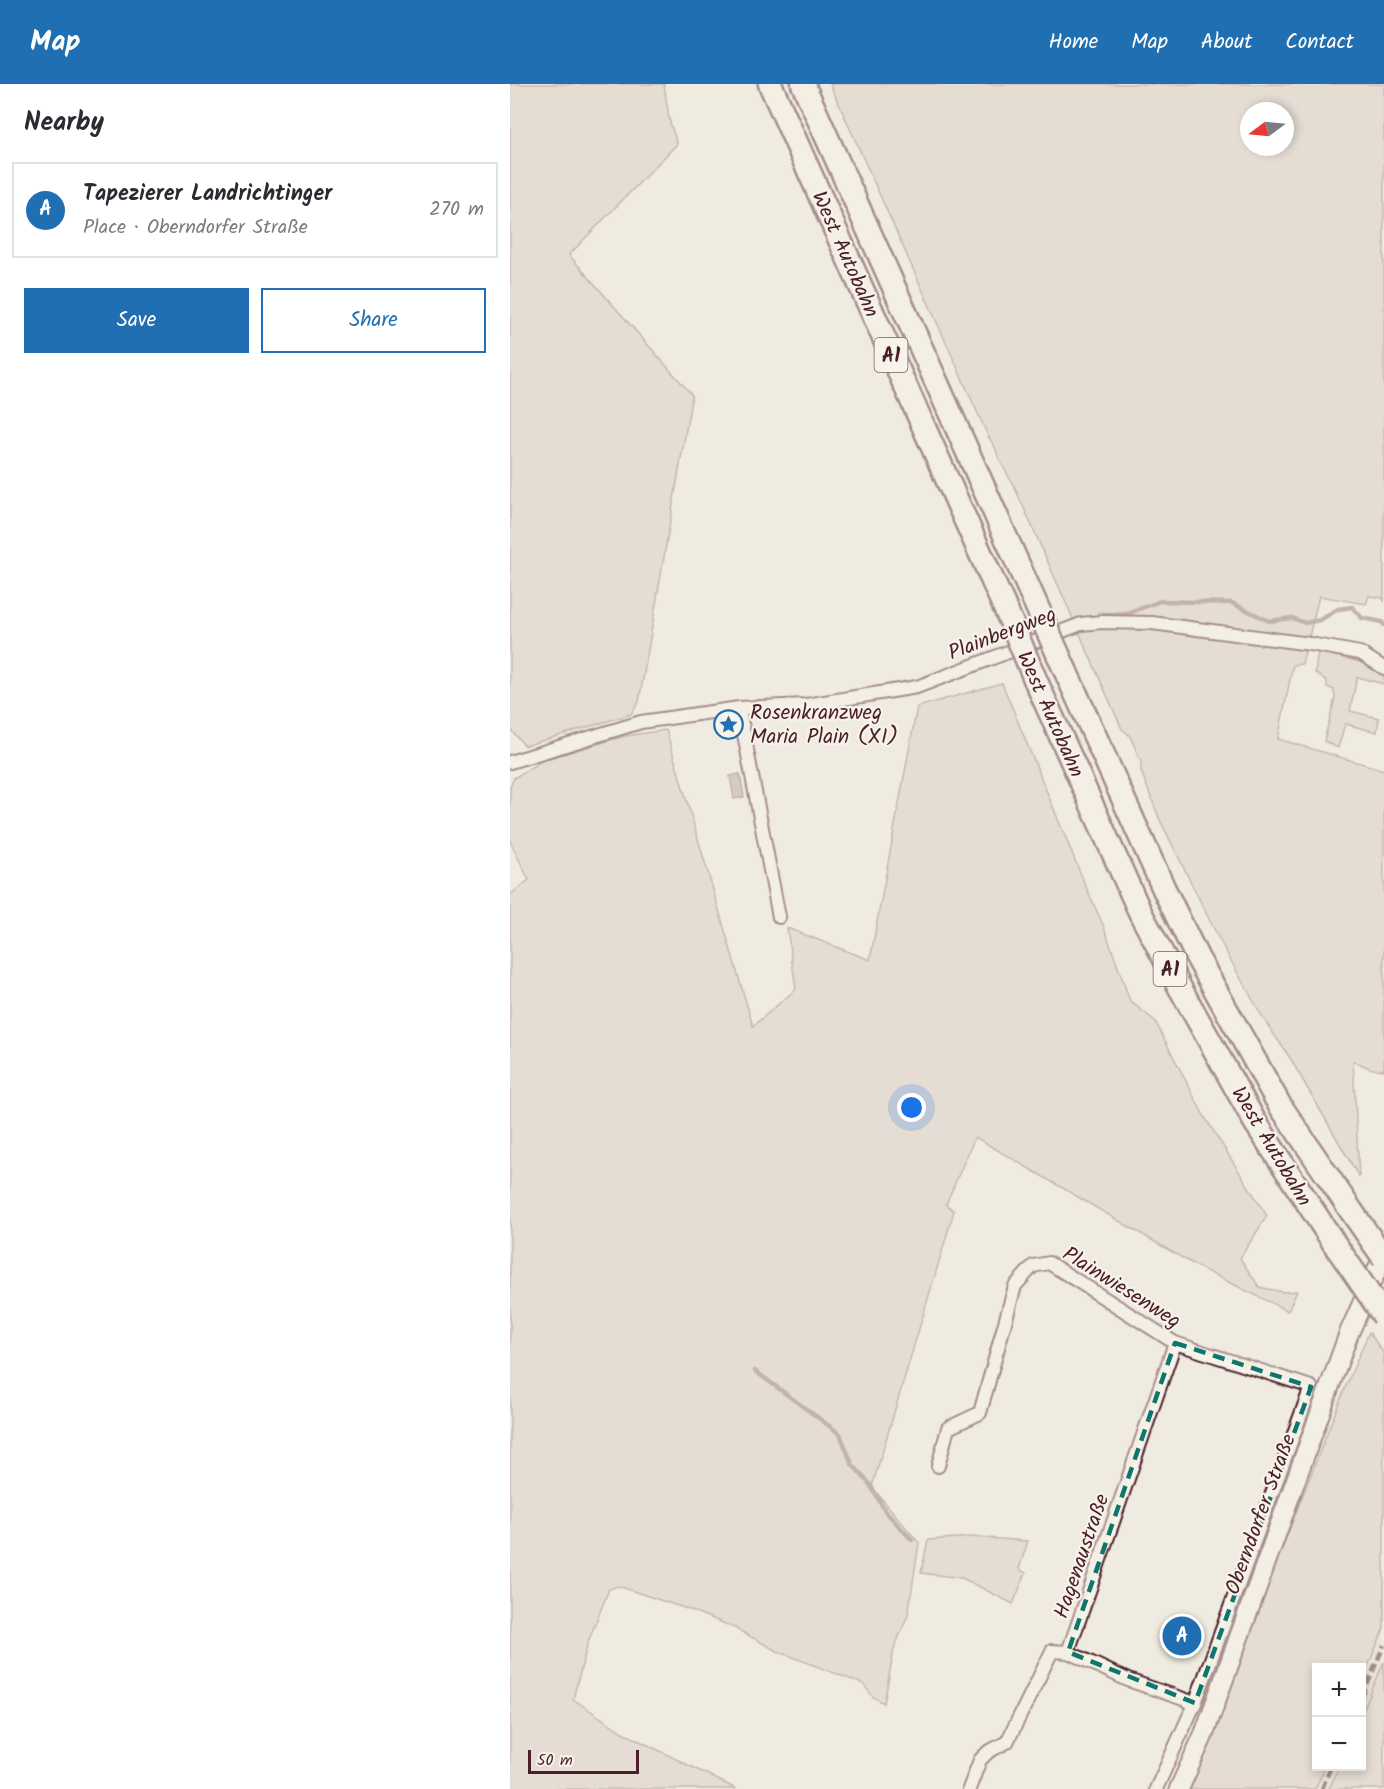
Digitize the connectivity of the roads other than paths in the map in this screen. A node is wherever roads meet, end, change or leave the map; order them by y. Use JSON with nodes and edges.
{"nodes":[{"id":1,"x":770,"y":84,"type":"edge"},
{"id":2,"x":803,"y":84,"type":"edge"},
{"id":3,"x":1384,"y":668,"type":"edge"},
{"id":4,"x":739,"y":708,"type":"junction"},
{"id":5,"x":510,"y":762,"type":"edge"},
{"id":6,"x":779,"y":917,"type":"dead end"},
{"id":7,"x":1384,"y":1256,"type":"edge"},
{"id":8,"x":1384,"y":1316,"type":"edge"},
{"id":9,"x":1175,"y":1343,"type":"junction"},
{"id":10,"x":1311,"y":1387,"type":"joint"},
{"id":11,"x":938,"y":1466,"type":"dead end"},
{"id":12,"x":1068,"y":1652,"type":"junction"},
{"id":13,"x":1195,"y":1703,"type":"junction"},
{"id":14,"x":969,"y":1789,"type":"edge"},
{"id":15,"x":1156,"y":1789,"type":"edge"},
{"id":16,"x":1179,"y":1789,"type":"edge"}],
"edges":[{"from":1,"to":8,"type":"highway","name":"West Autobahn","number":"A1","bridge":true},
{"from":2,"to":7,"type":"highway","name":"West Autobahn","number":"A1","bridge":true},
{"from":3,"to":4,"type":"street","name":"Plainbergweg"},
{"from":4,"to":5,"type":"street","name":"Plainbergweg"},
{"from":4,"to":6,"type":"street"},
{"from":7,"to":16,"type":"main road","name":"Oberndorfer Straße"},
{"from":9,"to":10,"type":"street","name":"Plainwiesenweg"},
{"from":9,"to":11,"type":"street","name":"Plainwiesenweg"},
{"from":9,"to":12,"type":"street","name":"Hagenaustraße"},
{"from":10,"to":13,"type":"street","name":"Oberndorfer Straße"},
{"from":12,"to":13,"type":"street","name":"Hagenaustraße"},
{"from":12,"to":14,"type":"street"},
{"from":13,"to":15,"type":"street","name":"Oberndorfer Straße"}]}
